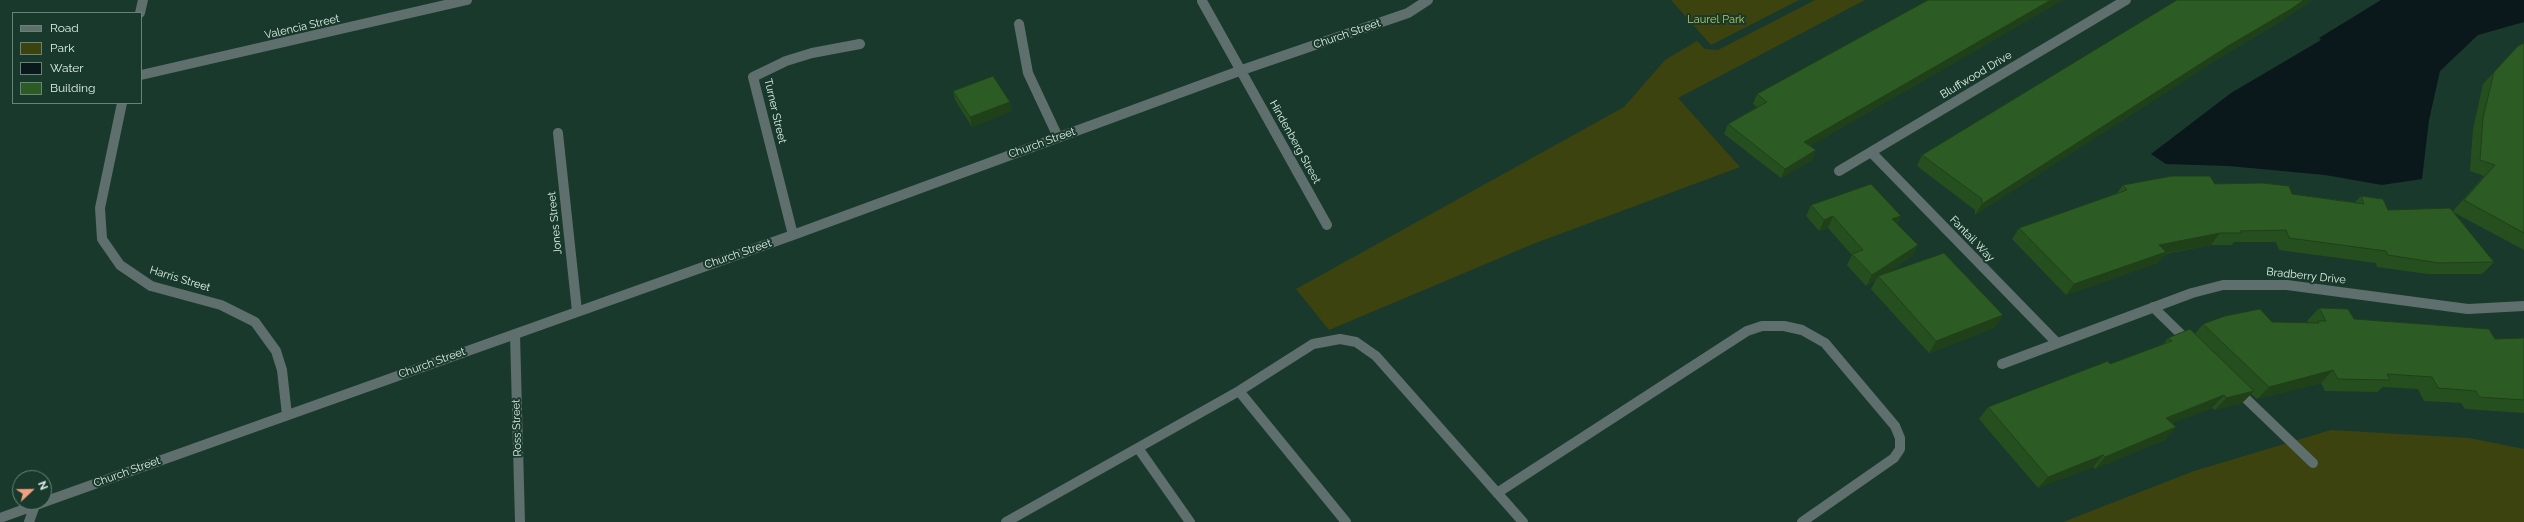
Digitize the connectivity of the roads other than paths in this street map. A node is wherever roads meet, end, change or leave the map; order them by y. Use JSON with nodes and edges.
{"nodes":[{"id":1,"x":143,"y":0,"type":"edge"},
{"id":2,"x":467,"y":0,"type":"edge"},
{"id":3,"x":1428,"y":0,"type":"edge"},
{"id":4,"x":2126,"y":0,"type":"edge"},
{"id":5,"x":1202,"y":1,"type":"dead end"},
{"id":6,"x":140,"y":12,"type":"edge"},
{"id":7,"x":1019,"y":24,"type":"dead end"},
{"id":8,"x":860,"y":44,"type":"dead end"},
{"id":9,"x":1242,"y":70,"type":"junction"},
{"id":10,"x":142,"y":75,"type":"edge"},
{"id":11,"x":122,"y":104,"type":"edge"},
{"id":12,"x":558,"y":133,"type":"dead end"},
{"id":13,"x":1058,"y":137,"type":"junction"},
{"id":14,"x":1870,"y":152,"type":"junction"},
{"id":15,"x":1839,"y":171,"type":"dead end"},
{"id":16,"x":1327,"y":225,"type":"dead end"},
{"id":17,"x":793,"y":235,"type":"junction"},
{"id":18,"x":2524,"y":306,"type":"edge"},
{"id":19,"x":2153,"y":307,"type":"junction"},
{"id":20,"x":577,"y":311,"type":"junction"},
{"id":21,"x":515,"y":334,"type":"junction"},
{"id":22,"x":2057,"y":343,"type":"junction"},
{"id":23,"x":2198,"y":352,"type":"edge"},
{"id":24,"x":2002,"y":364,"type":"dead end"},
{"id":25,"x":2227,"y":380,"type":"edge"},
{"id":26,"x":1239,"y":391,"type":"junction"},
{"id":27,"x":287,"y":415,"type":"junction"},
{"id":28,"x":1138,"y":448,"type":"junction"},
{"id":29,"x":2313,"y":464,"type":"dead end"},
{"id":30,"x":1497,"y":493,"type":"junction"},
{"id":31,"x":52,"y":499,"type":"edge"},
{"id":32,"x":22,"y":510,"type":"edge"},
{"id":33,"x":36,"y":510,"type":"edge"},
{"id":34,"x":0,"y":518,"type":"edge"},
{"id":35,"x":1013,"y":520,"type":"edge"},
{"id":36,"x":28,"y":522,"type":"edge"},
{"id":37,"x":520,"y":522,"type":"edge"},
{"id":38,"x":1190,"y":522,"type":"edge"},
{"id":39,"x":1346,"y":522,"type":"edge"},
{"id":40,"x":1523,"y":522,"type":"edge"},
{"id":41,"x":1802,"y":522,"type":"edge"}],
"edges":[{"from":1,"to":6,"type":"street"},
{"from":2,"to":10,"type":"street","name":"Valencia Street"},
{"from":3,"to":9,"type":"street","name":"Church Street"},
{"from":4,"to":14,"type":"street","name":"Bluffwood Drive"},
{"from":5,"to":9,"type":"street","name":"Hindenberg Street"},
{"from":7,"to":13,"type":"street"},
{"from":8,"to":17,"type":"street","name":"Turner Street"},
{"from":9,"to":13,"type":"street","name":"Church Street"},
{"from":9,"to":16,"type":"street","name":"Hindenberg Street"},
{"from":11,"to":27,"type":"street","name":"Harris Street"},
{"from":12,"to":20,"type":"street","name":"Jones Street"},
{"from":13,"to":17,"type":"street","name":"Church Street"},
{"from":14,"to":15,"type":"street","name":"Bluffwood Drive"},
{"from":14,"to":22,"type":"street","name":"Fantail Way"},
{"from":17,"to":20,"type":"street","name":"Church Street"},
{"from":18,"to":19,"type":"street","name":"Bradberry Drive"},
{"from":19,"to":22,"type":"street","name":"Bradberry Drive"},
{"from":19,"to":23,"type":"street"},
{"from":20,"to":21,"type":"street","name":"Church Street"},
{"from":21,"to":27,"type":"street","name":"Church Street"},
{"from":21,"to":37,"type":"street","name":"Ross Street"},
{"from":22,"to":24,"type":"street","name":"Bradberry Drive"},
{"from":25,"to":29,"type":"street"},
{"from":26,"to":28,"type":"street"},
{"from":26,"to":30,"type":"street"},
{"from":26,"to":39,"type":"street"},
{"from":27,"to":31,"type":"street","name":"Church Street"},
{"from":28,"to":35,"type":"street"},
{"from":28,"to":38,"type":"street"},
{"from":30,"to":40,"type":"street"},
{"from":30,"to":41,"type":"street"},
{"from":32,"to":34,"type":"street","name":"Church Street"},
{"from":33,"to":36,"type":"street"}]}
